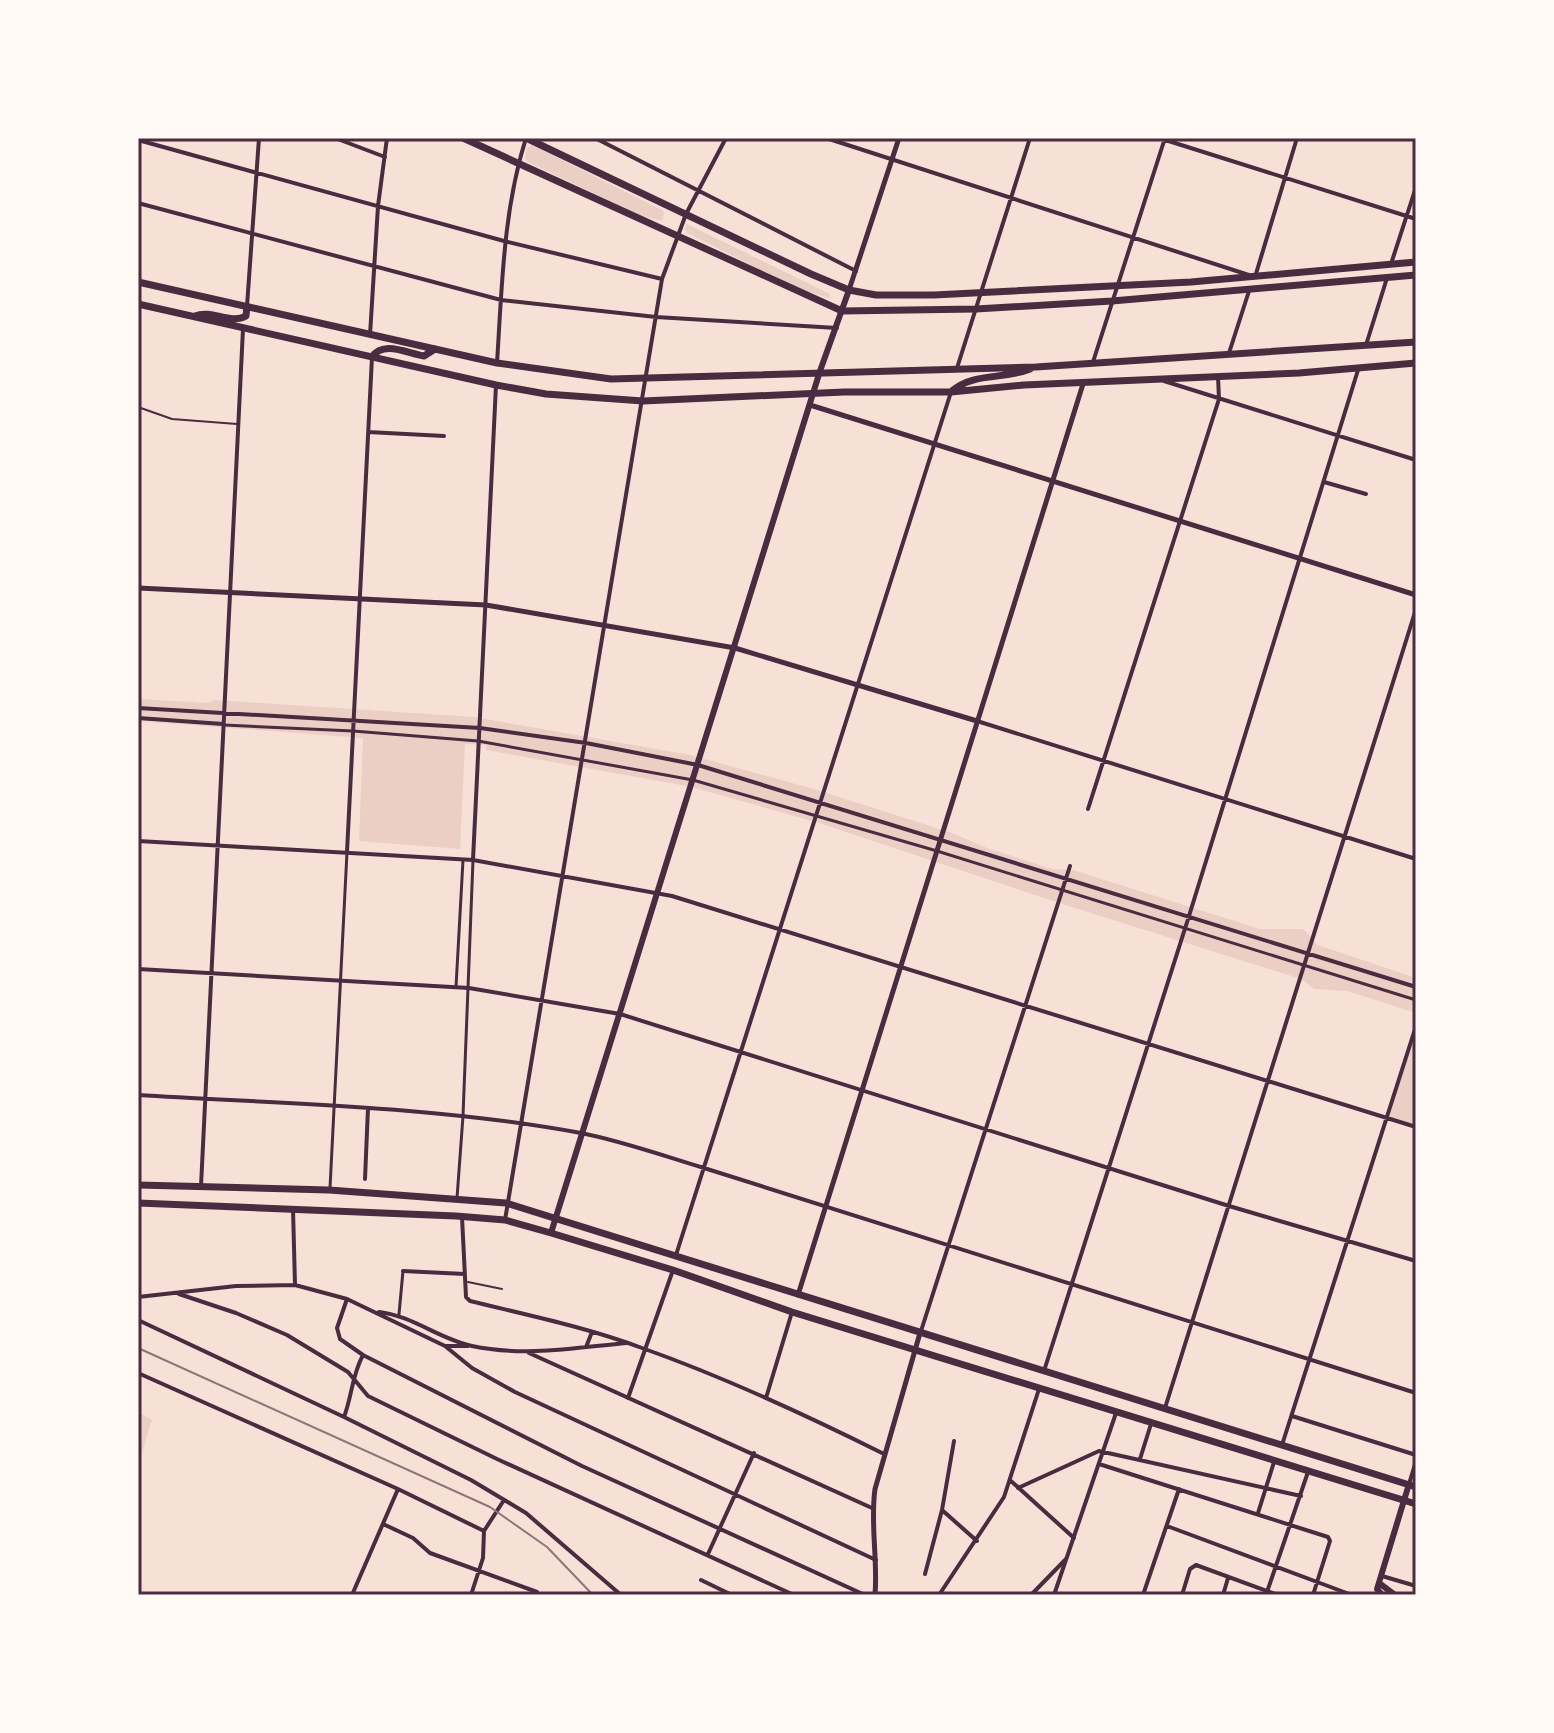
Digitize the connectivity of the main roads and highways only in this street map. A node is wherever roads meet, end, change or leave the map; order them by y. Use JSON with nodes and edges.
{"nodes":[{"id":1,"x":463,"y":138,"type":"edge"},
{"id":2,"x":526,"y":138,"type":"edge"},
{"id":3,"x":1416,"y":262,"type":"edge"},
{"id":4,"x":1416,"y":275,"type":"edge"},
{"id":5,"x":138,"y":282,"type":"edge"},
{"id":6,"x":849,"y":290,"type":"junction"},
{"id":7,"x":138,"y":304,"type":"edge"},
{"id":8,"x":247,"y":306,"type":"junction"},
{"id":9,"x":842,"y":311,"type":"junction"},
{"id":10,"x":192,"y":316,"type":"junction"},
{"id":11,"x":1416,"y":342,"type":"edge"},
{"id":12,"x":435,"y":349,"type":"junction"},
{"id":13,"x":372,"y":357,"type":"junction"},
{"id":14,"x":1416,"y":363,"type":"edge"},
{"id":15,"x":1036,"y":367,"type":"junction"},
{"id":16,"x":820,"y":371,"type":"junction"},
{"id":17,"x":951,"y":392,"type":"junction"},
{"id":18,"x":814,"y":394,"type":"junction"},
{"id":19,"x":138,"y":1185,"type":"edge"},
{"id":20,"x":138,"y":1203,"type":"edge"},
{"id":21,"x":555,"y":1218,"type":"junction"},
{"id":22,"x":551,"y":1233,"type":"junction"},
{"id":23,"x":1412,"y":1485,"type":"edge"},
{"id":24,"x":1404,"y":1500,"type":"junction"},
{"id":25,"x":1416,"y":1504,"type":"edge"},
{"id":26,"x":1379,"y":1587,"type":"edge"},
{"id":27,"x":1395,"y":1595,"type":"edge"}],
"edges":[{"from":1,"to":9,"type":"main road"},
{"from":2,"to":6,"type":"main road"},
{"from":3,"to":6,"type":"main road"},
{"from":4,"to":9,"type":"main road"},
{"from":5,"to":8,"type":"main road"},
{"from":6,"to":9,"type":"main road"},
{"from":7,"to":10,"type":"main road"},
{"from":8,"to":10,"type":"main road"},
{"from":8,"to":12,"type":"main road"},
{"from":9,"to":16,"type":"main road"},
{"from":10,"to":13,"type":"main road"},
{"from":11,"to":15,"type":"main road"},
{"from":12,"to":13,"type":"main road"},
{"from":12,"to":16,"type":"main road"},
{"from":13,"to":18,"type":"main road"},
{"from":14,"to":17,"type":"main road"},
{"from":15,"to":16,"type":"main road"},
{"from":15,"to":17,"type":"main road"},
{"from":16,"to":18,"type":"main road"},
{"from":17,"to":18,"type":"main road"},
{"from":18,"to":21,"type":"main road"},
{"from":19,"to":21,"type":"main road"},
{"from":20,"to":22,"type":"main road"},
{"from":21,"to":22,"type":"main road"},
{"from":21,"to":23,"type":"main road"},
{"from":22,"to":24,"type":"main road"},
{"from":23,"to":24,"type":"main road"},
{"from":24,"to":25,"type":"main road"},
{"from":24,"to":26,"type":"main road"},
{"from":26,"to":27,"type":"main road"}]}
